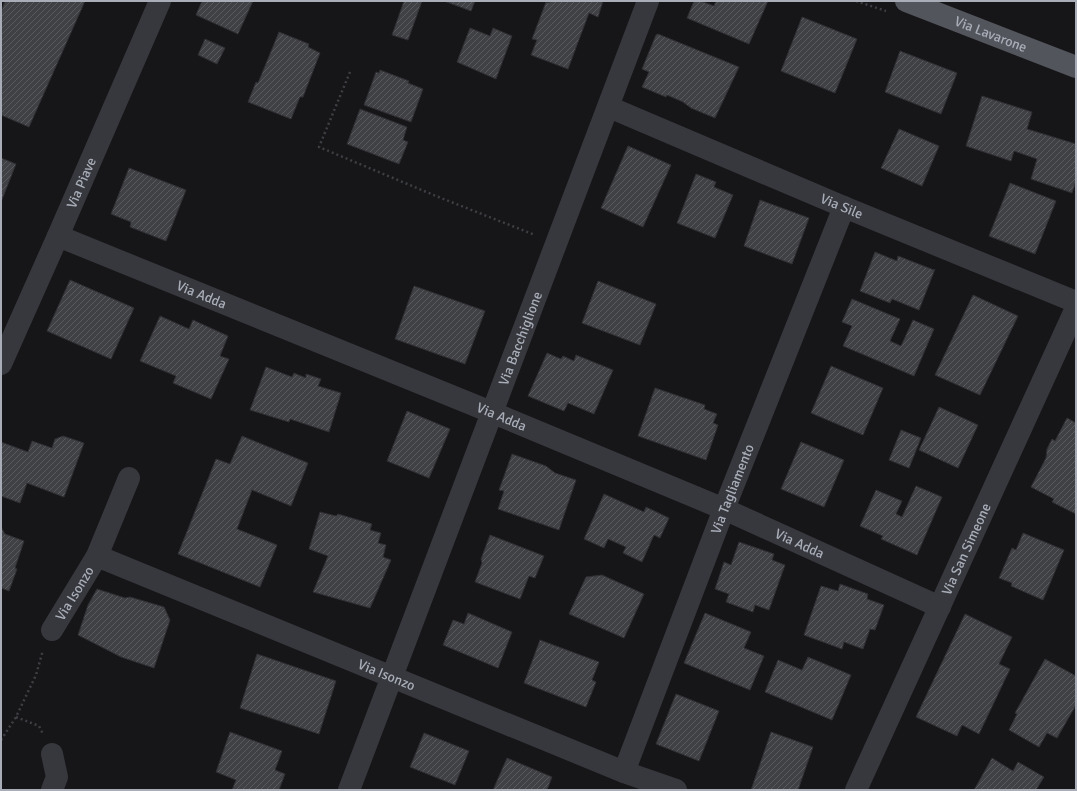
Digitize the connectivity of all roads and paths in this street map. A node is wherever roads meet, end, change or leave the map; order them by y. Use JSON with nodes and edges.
{"nodes":[{"id":1,"x":160,"y":1,"type":"edge"},
{"id":2,"x":648,"y":1,"type":"edge"},
{"id":3,"x":906,"y":1,"type":"edge"},
{"id":4,"x":1076,"y":67,"type":"edge"},
{"id":5,"x":350,"y":72,"type":"dead end"},
{"id":6,"x":609,"y":107,"type":"junction"},
{"id":7,"x":844,"y":207,"type":"junction"},
{"id":8,"x":58,"y":236,"type":"junction"},
{"id":9,"x":539,"y":236,"type":"dead end"},
{"id":10,"x":1076,"y":302,"type":"edge"},
{"id":11,"x":1076,"y":308,"type":"edge"},
{"id":12,"x":1,"y":364,"type":"edge"},
{"id":13,"x":491,"y":412,"type":"junction"},
{"id":14,"x":129,"y":478,"type":"dead end"},
{"id":15,"x":724,"y":509,"type":"junction"},
{"id":16,"x":97,"y":556,"type":"junction"},
{"id":17,"x":940,"y":607,"type":"junction"},
{"id":18,"x":52,"y":630,"type":"joint"},
{"id":19,"x":392,"y":676,"type":"junction"},
{"id":20,"x":16,"y":717,"type":"junction"},
{"id":21,"x":1,"y":740,"type":"edge"},
{"id":22,"x":52,"y":754,"type":"joint"},
{"id":23,"x":624,"y":772,"type":"junction"},
{"id":24,"x":52,"y":790,"type":"edge"},
{"id":25,"x":349,"y":790,"type":"edge"},
{"id":26,"x":676,"y":790,"type":"edge"},
{"id":27,"x":856,"y":790,"type":"edge"}],
"edges":[{"from":1,"to":8,"type":"street","name":"Via Piave"},
{"from":2,"to":6,"type":"street","name":"Via Bacchiglione"},
{"from":3,"to":4,"type":"main road","name":"Via Lavarone"},
{"from":5,"to":9,"type":"path"},
{"from":6,"to":7,"type":"street","name":"Via Sile"},
{"from":6,"to":13,"type":"street","name":"Via Bacchiglione"},
{"from":7,"to":10,"type":"street","name":"Via Sile"},
{"from":7,"to":15,"type":"street","name":"Via Tagliamento"},
{"from":8,"to":12,"type":"street","name":"Via Piave"},
{"from":8,"to":13,"type":"street","name":"Via Adda"},
{"from":11,"to":17,"type":"street","name":"Via San Simeone"},
{"from":13,"to":15,"type":"street","name":"Via Adda"},
{"from":13,"to":19,"type":"street","name":"Via Bacchiglione"},
{"from":14,"to":16,"type":"street","name":"Via Isonzo"},
{"from":15,"to":17,"type":"street","name":"Via Adda"},
{"from":15,"to":23,"type":"street","name":"Via Tagliamento"},
{"from":16,"to":18,"type":"street","name":"Via Isonzo"},
{"from":16,"to":19,"type":"street","name":"Via Isonzo"},
{"from":17,"to":27,"type":"street","name":"Via San Simeone"},
{"from":18,"to":20,"type":"path"},
{"from":19,"to":23,"type":"street","name":"Via Isonzo"},
{"from":19,"to":25,"type":"street","name":"Via Bacchiglione"},
{"from":20,"to":21,"type":"path"},
{"from":20,"to":22,"type":"path"},
{"from":22,"to":24,"type":"street"},
{"from":23,"to":26,"type":"street","name":"Via Isonzo"}]}
